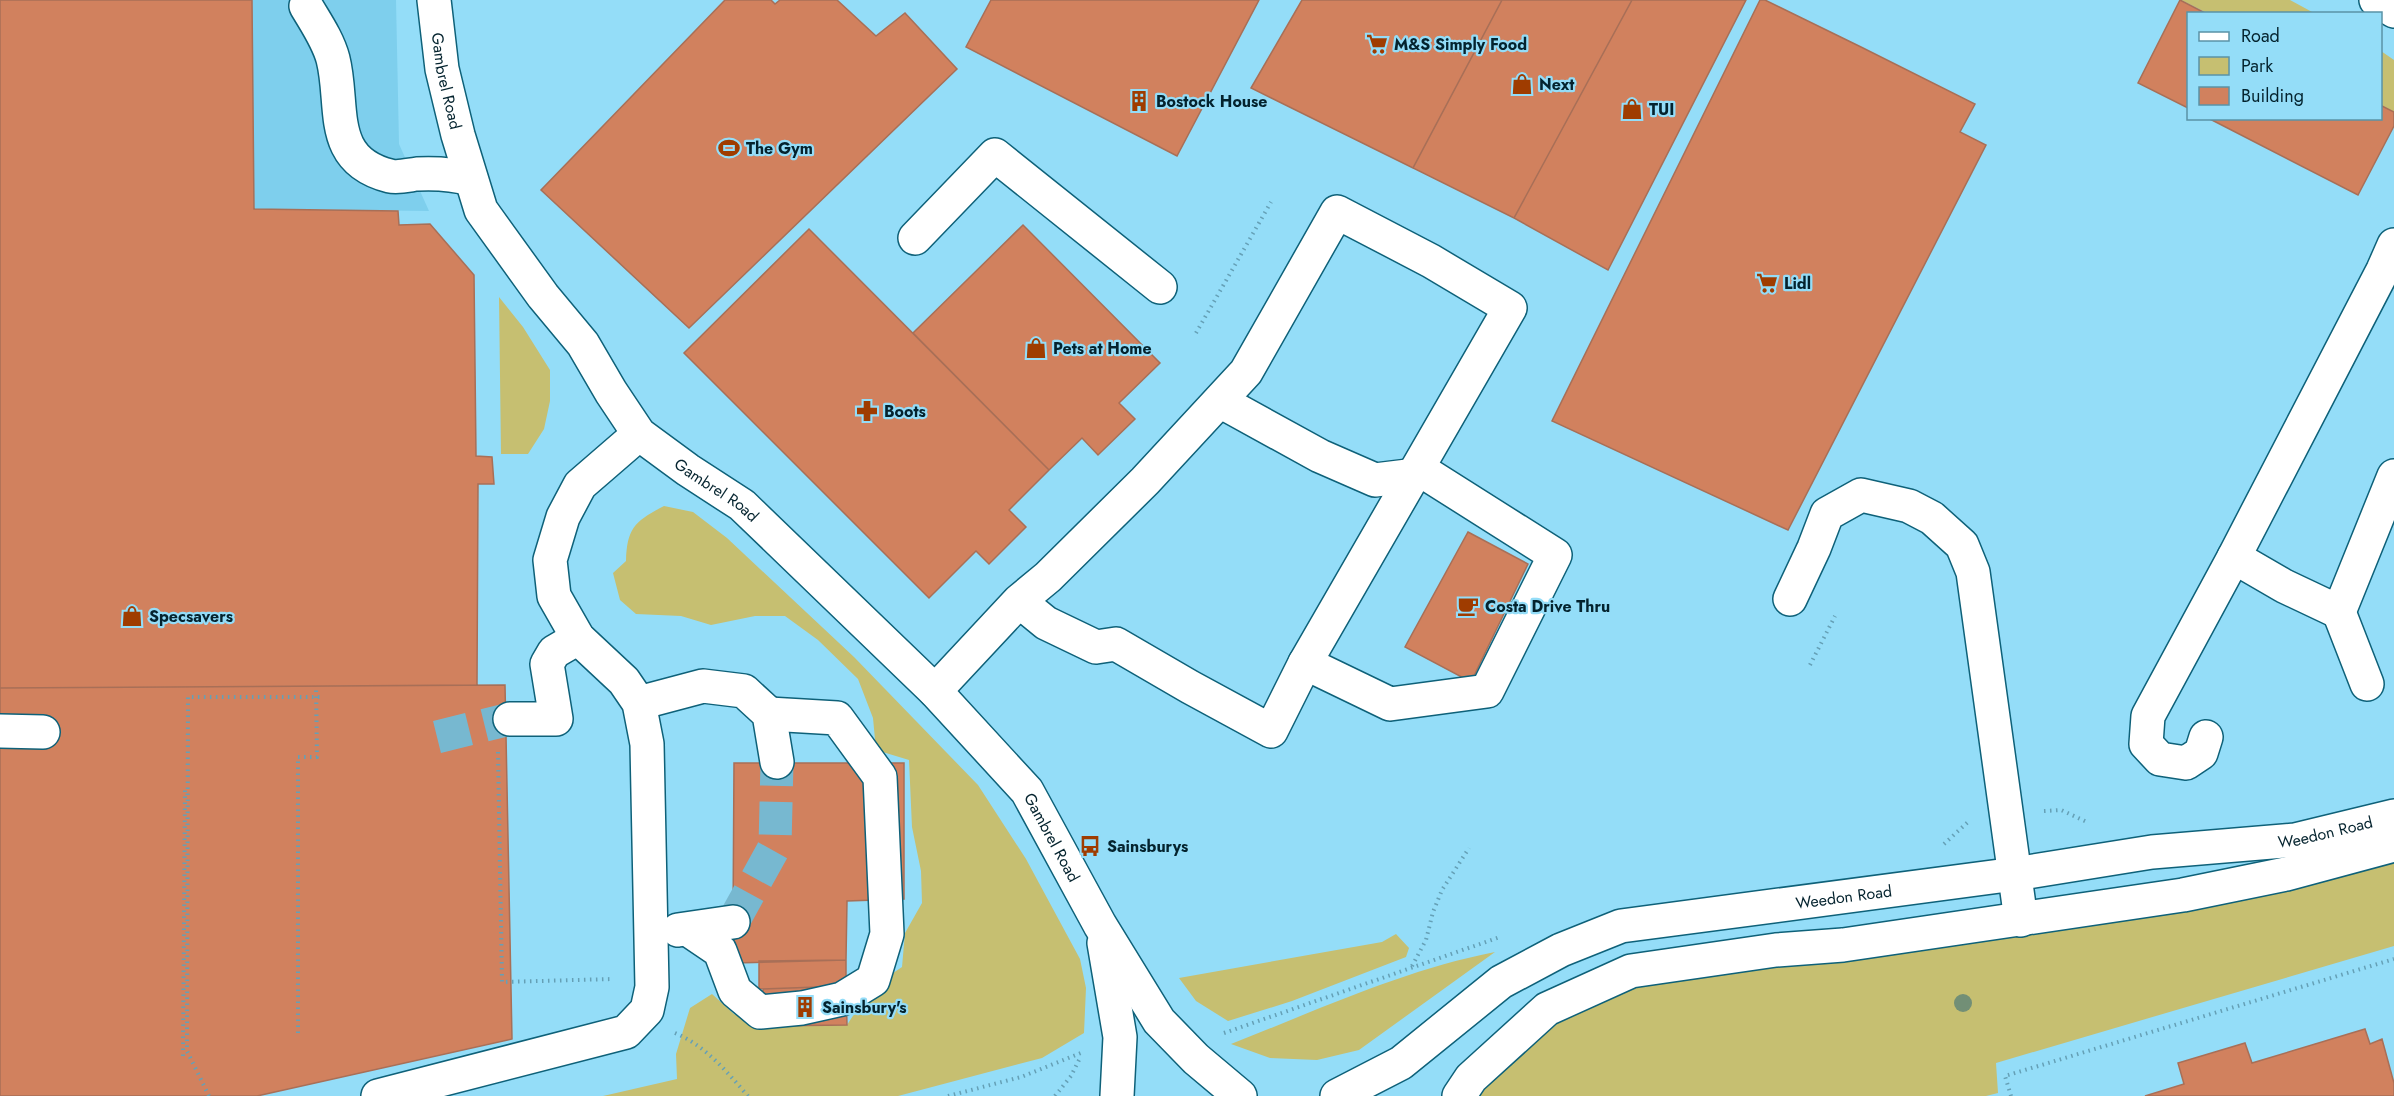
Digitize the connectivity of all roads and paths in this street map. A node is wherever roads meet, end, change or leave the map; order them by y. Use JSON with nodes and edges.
{"nodes":[{"id":1,"x":434,"y":0,"type":"edge"},
{"id":2,"x":2376,"y":0,"type":"edge"},
{"id":3,"x":306,"y":6,"type":"dead end"},
{"id":4,"x":2394,"y":10,"type":"edge"},
{"id":5,"x":471,"y":179,"type":"junction"},
{"id":6,"x":1272,"y":202,"type":"dead end"},
{"id":7,"x":915,"y":238,"type":"dead end"},
{"id":8,"x":2390,"y":263,"type":"edge"},
{"id":9,"x":1160,"y":287,"type":"dead end"},
{"id":10,"x":1196,"y":333,"type":"dead end"},
{"id":11,"x":1213,"y":408,"type":"junction"},
{"id":12,"x":639,"y":434,"type":"junction"},
{"id":13,"x":1417,"y":472,"type":"junction"},
{"id":14,"x":2394,"y":476,"type":"edge"},
{"id":15,"x":2234,"y":557,"type":"junction"},
{"id":16,"x":1790,"y":599,"type":"dead end"},
{"id":17,"x":1019,"y":602,"type":"junction"},
{"id":18,"x":2339,"y":612,"type":"junction"},
{"id":19,"x":1835,"y":616,"type":"dead end"},
{"id":20,"x":578,"y":638,"type":"junction"},
{"id":21,"x":1305,"y":663,"type":"junction"},
{"id":22,"x":1810,"y":665,"type":"dead end"},
{"id":23,"x":2367,"y":684,"type":"dead end"},
{"id":24,"x":316,"y":686,"type":"dead end"},
{"id":25,"x":935,"y":691,"type":"junction"},
{"id":26,"x":321,"y":697,"type":"dead end"},
{"id":27,"x":639,"y":703,"type":"junction"},
{"id":28,"x":769,"y":714,"type":"junction"},
{"id":29,"x":0,"y":731,"type":"edge"},
{"id":30,"x":44,"y":732,"type":"dead end"},
{"id":31,"x":186,"y":732,"type":"dead end"},
{"id":32,"x":504,"y":732,"type":"joint"},
{"id":33,"x":2206,"y":737,"type":"dead end"},
{"id":34,"x":777,"y":762,"type":"tunnel mouth"},
{"id":35,"x":2394,"y":816,"type":"edge"},
{"id":36,"x":2394,"y":845,"type":"edge"},
{"id":37,"x":1469,"y":848,"type":"dead end"},
{"id":38,"x":2015,"y":874,"type":"junction"},
{"id":39,"x":2020,"y":920,"type":"junction"},
{"id":40,"x":733,"y":922,"type":"dead end"},
{"id":41,"x":1100,"y":925,"type":"junction"},
{"id":42,"x":651,"y":930,"type":"junction"},
{"id":43,"x":689,"y":930,"type":"junction"},
{"id":44,"x":2394,"y":959,"type":"edge"},
{"id":45,"x":1411,"y":967,"type":"dead end"},
{"id":46,"x":651,"y":978,"type":"junction"},
{"id":47,"x":647,"y":1010,"type":"junction"},
{"id":48,"x":298,"y":1033,"type":"dead end"},
{"id":49,"x":183,"y":1056,"type":"dead end"},
{"id":50,"x":209,"y":1096,"type":"edge"},
{"id":51,"x":378,"y":1096,"type":"edge"},
{"id":52,"x":748,"y":1096,"type":"edge"},
{"id":53,"x":948,"y":1096,"type":"edge"},
{"id":54,"x":1055,"y":1096,"type":"edge"},
{"id":55,"x":1116,"y":1096,"type":"edge"},
{"id":56,"x":1240,"y":1096,"type":"edge"},
{"id":57,"x":1337,"y":1096,"type":"edge"},
{"id":58,"x":1459,"y":1096,"type":"edge"},
{"id":59,"x":2011,"y":1096,"type":"edge"}],
"edges":[{"from":1,"to":5,"type":"main road","name":"Gambrel Road"},
{"from":2,"to":4,"type":"main road"},
{"from":3,"to":5,"type":"main road"},
{"from":5,"to":12,"type":"main road","name":"Gambrel Road"},
{"from":6,"to":10,"type":"path"},
{"from":7,"to":9,"type":"main road"},
{"from":8,"to":15,"type":"main road"},
{"from":11,"to":13,"type":"main road"},
{"from":11,"to":13,"type":"main road"},
{"from":11,"to":17,"type":"main road"},
{"from":12,"to":20,"type":"main road"},
{"from":12,"to":25,"type":"main road","name":"Gambrel Road"},
{"from":13,"to":21,"type":"main road"},
{"from":13,"to":21,"type":"main road"},
{"from":14,"to":18,"type":"main road"},
{"from":15,"to":18,"type":"main road"},
{"from":15,"to":33,"type":"main road"},
{"from":16,"to":38,"type":"main road"},
{"from":17,"to":21,"type":"main road"},
{"from":17,"to":25,"type":"main road"},
{"from":18,"to":23,"type":"main road"},
{"from":19,"to":22,"type":"path"},
{"from":20,"to":27,"type":"main road"},
{"from":20,"to":32,"type":"main road"},
{"from":24,"to":48,"type":"path"},
{"from":25,"to":41,"type":"main road","name":"Gambrel Road"},
{"from":26,"to":50,"type":"path"},
{"from":27,"to":28,"type":"main road"},
{"from":27,"to":42,"type":"main road"},
{"from":28,"to":34,"type":"main road"},
{"from":28,"to":43,"type":"main road"},
{"from":29,"to":30,"type":"main road"},
{"from":31,"to":49,"type":"path"},
{"from":32,"to":46,"type":"path"},
{"from":35,"to":38,"type":"main road","name":"Weedon Road"},
{"from":36,"to":39,"type":"main road","name":"Weedon Road"},
{"from":37,"to":45,"type":"path"},
{"from":38,"to":39,"type":"main road"},
{"from":38,"to":57,"type":"main road","name":"Weedon Road"},
{"from":39,"to":58,"type":"main road","name":"Weedon Road"},
{"from":40,"to":43,"type":"main road"},
{"from":41,"to":55,"type":"main road","name":"Gambrel Road"},
{"from":41,"to":56,"type":"main road","name":"Gambrel Road"},
{"from":42,"to":43,"type":"main road"},
{"from":42,"to":46,"type":"main road"},
{"from":44,"to":59,"type":"path"},
{"from":46,"to":47,"type":"main road"},
{"from":47,"to":51,"type":"main road"},
{"from":47,"to":52,"type":"path"},
{"from":53,"to":54,"type":"path"}]}
